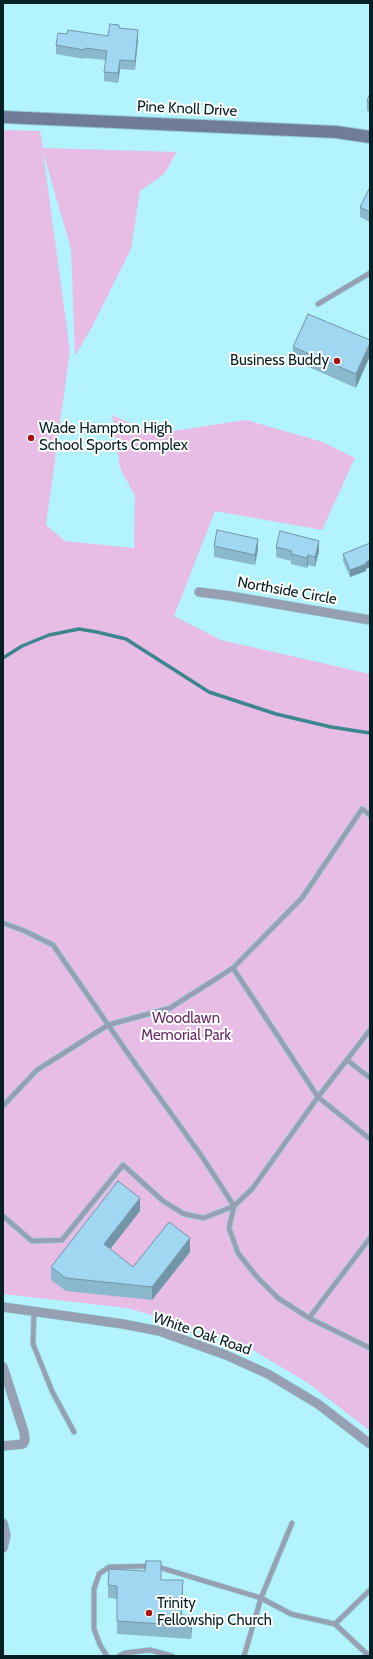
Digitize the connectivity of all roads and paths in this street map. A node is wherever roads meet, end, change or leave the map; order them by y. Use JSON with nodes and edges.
{"nodes":[{"id":1,"x":3,"y":117,"type":"edge"},
{"id":2,"x":370,"y":137,"type":"edge"},
{"id":3,"x":370,"y":274,"type":"edge"},
{"id":4,"x":318,"y":304,"type":"dead end"},
{"id":5,"x":199,"y":592,"type":"dead end"},
{"id":6,"x":370,"y":620,"type":"edge"},
{"id":7,"x":370,"y":815,"type":"edge"},
{"id":8,"x":3,"y":924,"type":"edge"},
{"id":9,"x":233,"y":968,"type":"junction"},
{"id":10,"x":108,"y":1026,"type":"junction"},
{"id":11,"x":370,"y":1030,"type":"edge"},
{"id":12,"x":347,"y":1060,"type":"junction"},
{"id":13,"x":370,"y":1078,"type":"edge"},
{"id":14,"x":318,"y":1097,"type":"junction"},
{"id":15,"x":3,"y":1106,"type":"edge"},
{"id":16,"x":370,"y":1139,"type":"edge"},
{"id":17,"x":234,"y":1206,"type":"junction"},
{"id":18,"x":3,"y":1216,"type":"edge"},
{"id":19,"x":370,"y":1238,"type":"edge"},
{"id":20,"x":3,"y":1307,"type":"edge"},
{"id":21,"x":34,"y":1311,"type":"junction"},
{"id":22,"x":309,"y":1318,"type":"junction"},
{"id":23,"x":370,"y":1348,"type":"edge"},
{"id":24,"x":3,"y":1367,"type":"edge"},
{"id":25,"x":74,"y":1432,"type":"dead end"},
{"id":26,"x":370,"y":1444,"type":"edge"},
{"id":27,"x":3,"y":1446,"type":"edge"},
{"id":28,"x":3,"y":1523,"type":"edge"},
{"id":29,"x":292,"y":1523,"type":"dead end"},
{"id":30,"x":3,"y":1548,"type":"edge"},
{"id":31,"x":370,"y":1590,"type":"edge"},
{"id":32,"x":261,"y":1598,"type":"junction"},
{"id":33,"x":335,"y":1624,"type":"junction"},
{"id":34,"x":107,"y":1656,"type":"edge"},
{"id":35,"x":119,"y":1656,"type":"edge"},
{"id":36,"x":172,"y":1656,"type":"edge"},
{"id":37,"x":244,"y":1656,"type":"edge"},
{"id":38,"x":369,"y":1656,"type":"edge"}],
"edges":[{"from":1,"to":2,"type":"street","name":"Pine Knoll Drive"},
{"from":3,"to":4,"type":"lane"},
{"from":5,"to":6,"type":"street","name":"Northside Circle"},
{"from":7,"to":9,"type":"lane"},
{"from":8,"to":10,"type":"lane"},
{"from":9,"to":10,"type":"lane"},
{"from":9,"to":14,"type":"lane"},
{"from":10,"to":15,"type":"lane"},
{"from":10,"to":17,"type":"lane"},
{"from":11,"to":12,"type":"lane"},
{"from":12,"to":13,"type":"lane"},
{"from":12,"to":14,"type":"lane"},
{"from":14,"to":16,"type":"lane"},
{"from":14,"to":17,"type":"lane"},
{"from":17,"to":18,"type":"lane"},
{"from":17,"to":22,"type":"lane"},
{"from":19,"to":22,"type":"lane"},
{"from":20,"to":21,"type":"street","name":"White Oak Road"},
{"from":21,"to":25,"type":"lane"},
{"from":21,"to":26,"type":"street","name":"White Oak Road"},
{"from":22,"to":23,"type":"lane"},
{"from":24,"to":27,"type":"street"},
{"from":28,"to":30,"type":"street"},
{"from":29,"to":32,"type":"lane"},
{"from":31,"to":33,"type":"lane"},
{"from":32,"to":33,"type":"lane"},
{"from":32,"to":34,"type":"lane"},
{"from":32,"to":37,"type":"lane"},
{"from":33,"to":38,"type":"lane"},
{"from":35,"to":36,"type":"lane"}]}
